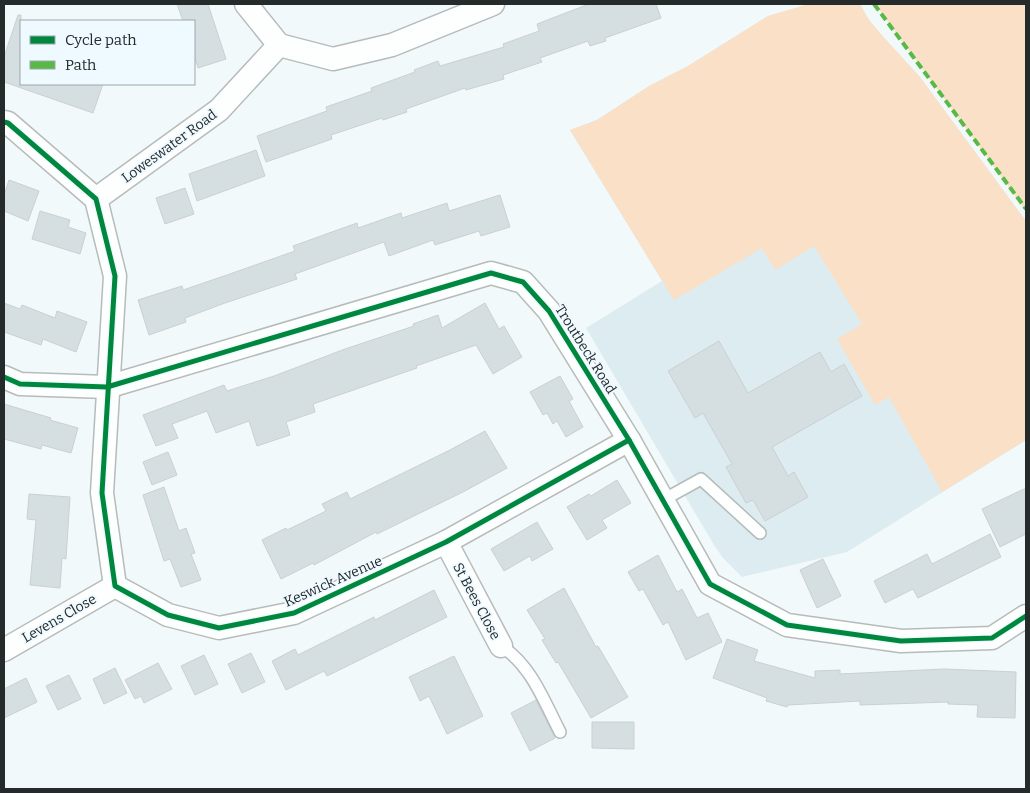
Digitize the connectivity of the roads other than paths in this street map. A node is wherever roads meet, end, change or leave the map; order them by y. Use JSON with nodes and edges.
{"nodes":[{"id":1,"x":246,"y":4,"type":"edge"},
{"id":2,"x":492,"y":4,"type":"edge"},
{"id":3,"x":279,"y":45,"type":"junction"},
{"id":4,"x":4,"y":122,"type":"edge"},
{"id":5,"x":96,"y":199,"type":"junction"},
{"id":6,"x":4,"y":377,"type":"edge"},
{"id":7,"x":107,"y":387,"type":"junction"},
{"id":8,"x":629,"y":440,"type":"junction"},
{"id":9,"x":663,"y":500,"type":"junction"},
{"id":10,"x":760,"y":534,"type":"dead end"},
{"id":11,"x":446,"y":542,"type":"junction"},
{"id":12,"x":115,"y":586,"type":"junction"},
{"id":13,"x":1026,"y":616,"type":"edge"},
{"id":14,"x":501,"y":646,"type":"joint"},
{"id":15,"x":4,"y":650,"type":"edge"},
{"id":16,"x":560,"y":732,"type":"dead end"}],
"edges":[{"from":1,"to":3,"type":"street"},
{"from":2,"to":3,"type":"street"},
{"from":3,"to":5,"type":"street","name":"Loweswater Road"},
{"from":4,"to":5,"type":"street"},
{"from":5,"to":7,"type":"street"},
{"from":6,"to":7,"type":"street","name":"Troutbeck Road"},
{"from":7,"to":8,"type":"street","name":"Troutbeck Road"},
{"from":7,"to":12,"type":"street"},
{"from":8,"to":9,"type":"street","name":"Troutbeck Road"},
{"from":8,"to":11,"type":"street","name":"Keswick Avenue"},
{"from":9,"to":10,"type":"lane"},
{"from":9,"to":13,"type":"street","name":"Troutbeck Road"},
{"from":11,"to":12,"type":"street","name":"Keswick Avenue"},
{"from":11,"to":14,"type":"street","name":"St Bees Close"},
{"from":12,"to":15,"type":"street","name":"Levens Close"},
{"from":14,"to":16,"type":"lane","name":"St Bees Close"}]}
